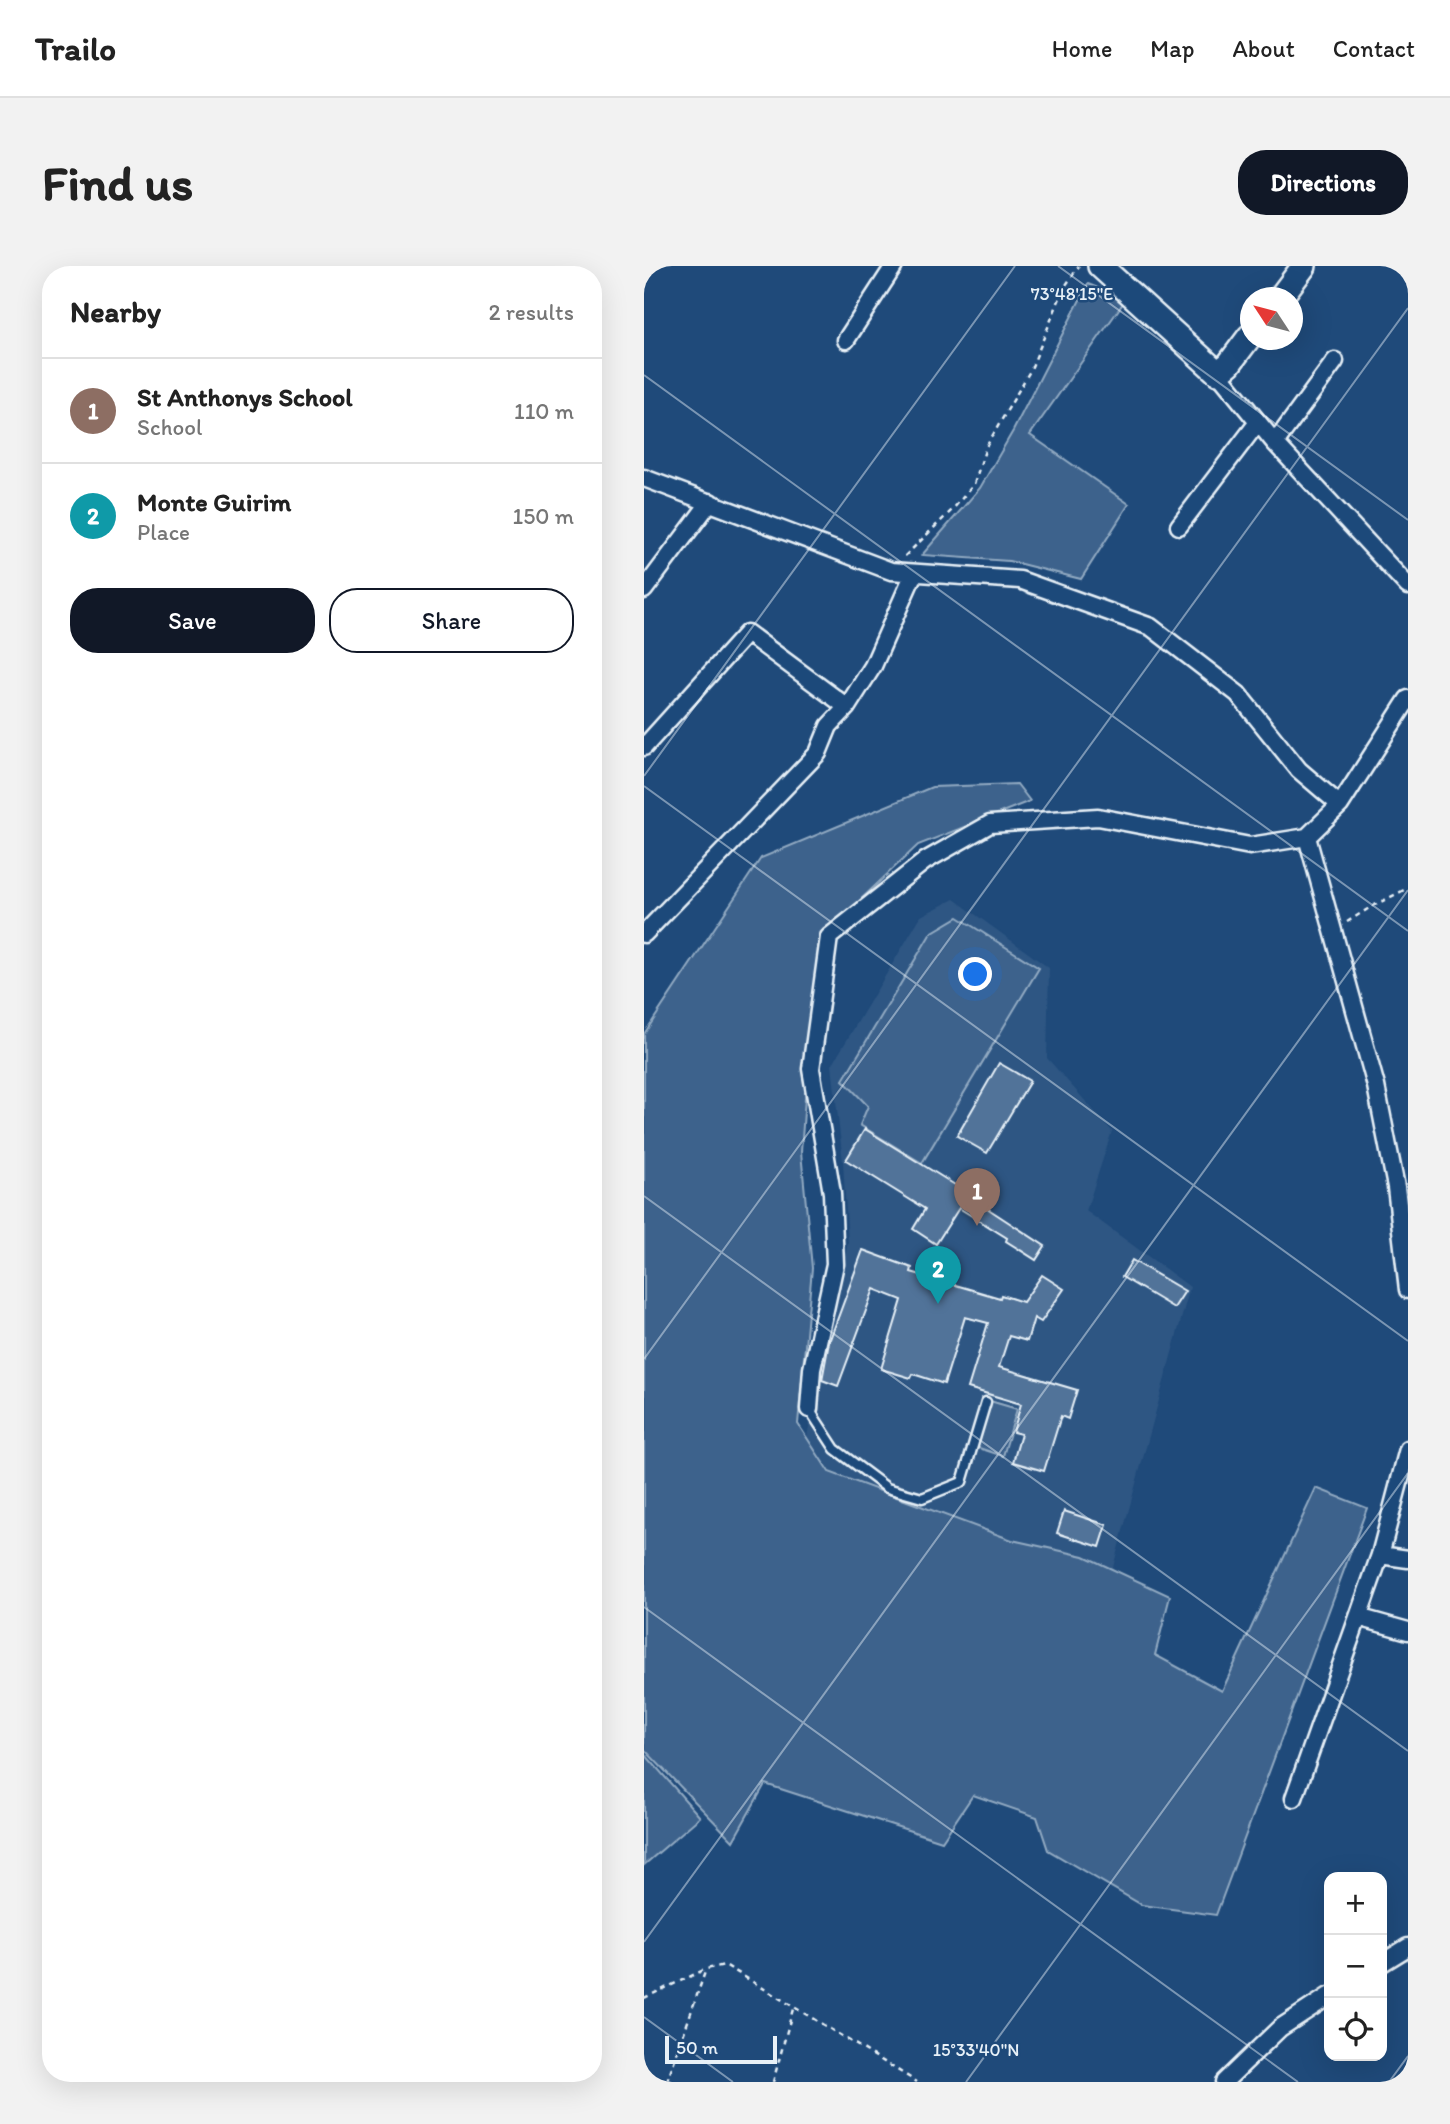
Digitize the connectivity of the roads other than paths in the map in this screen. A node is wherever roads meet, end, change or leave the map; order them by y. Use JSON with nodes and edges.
{"nodes":[{"id":1,"x":894,"y":266,"type":"edge"},
{"id":2,"x":1100,"y":266,"type":"edge"},
{"id":3,"x":1304,"y":266,"type":"edge"},
{"id":4,"x":1288,"y":287,"type":"edge"},
{"id":5,"x":846,"y":340,"type":"dead end"},
{"id":6,"x":1240,"y":350,"type":"edge"},
{"id":7,"x":1335,"y":360,"type":"dead end"},
{"id":8,"x":1218,"y":373,"type":"junction"},
{"id":9,"x":1258,"y":422,"type":"junction"},
{"id":10,"x":1275,"y":443,"type":"junction"},
{"id":11,"x":644,"y":478,"type":"edge"},
{"id":12,"x":710,"y":502,"type":"junction"},
{"id":13,"x":1179,"y":526,"type":"dead end"},
{"id":14,"x":914,"y":573,"type":"junction"},
{"id":15,"x":1408,"y":586,"type":"edge"},
{"id":16,"x":644,"y":590,"type":"edge"},
{"id":17,"x":1408,"y":699,"type":"edge"},
{"id":18,"x":847,"y":707,"type":"junction"},
{"id":19,"x":644,"y":747,"type":"edge"},
{"id":20,"x":1340,"y":805,"type":"junction"},
{"id":21,"x":1307,"y":837,"type":"junction"},
{"id":22,"x":644,"y":934,"type":"edge"},
{"id":23,"x":1408,"y":1290,"type":"edge"},
{"id":24,"x":986,"y":1402,"type":"dead end"},
{"id":25,"x":809,"y":1409,"type":"joint"},
{"id":26,"x":1408,"y":1449,"type":"edge"},
{"id":27,"x":1380,"y":1555,"type":"junction"},
{"id":28,"x":1408,"y":1559,"type":"edge"},
{"id":29,"x":1358,"y":1617,"type":"junction"},
{"id":30,"x":1408,"y":1632,"type":"edge"},
{"id":31,"x":1294,"y":1798,"type":"dead end"},
{"id":32,"x":1408,"y":1947,"type":"edge"},
{"id":33,"x":1387,"y":1960,"type":"edge"},
{"id":34,"x":1326,"y":1998,"type":"edge"},
{"id":35,"x":1224,"y":2082,"type":"edge"}],
"edges":[{"from":1,"to":5,"type":"street"},
{"from":2,"to":8,"type":"street"},
{"from":3,"to":4,"type":"street"},
{"from":6,"to":8,"type":"street"},
{"from":7,"to":10,"type":"street"},
{"from":8,"to":9,"type":"street"},
{"from":9,"to":10,"type":"street"},
{"from":9,"to":13,"type":"street"},
{"from":10,"to":15,"type":"street"},
{"from":11,"to":12,"type":"street"},
{"from":12,"to":14,"type":"street"},
{"from":12,"to":16,"type":"street"},
{"from":14,"to":18,"type":"street"},
{"from":14,"to":20,"type":"street"},
{"from":17,"to":20,"type":"street"},
{"from":18,"to":19,"type":"street"},
{"from":18,"to":22,"type":"street"},
{"from":20,"to":21,"type":"street"},
{"from":21,"to":23,"type":"street"},
{"from":21,"to":25,"type":"street"},
{"from":24,"to":25,"type":"lane"},
{"from":26,"to":27,"type":"street"},
{"from":27,"to":28,"type":"street"},
{"from":27,"to":29,"type":"street"},
{"from":29,"to":30,"type":"street"},
{"from":29,"to":31,"type":"street"},
{"from":32,"to":33,"type":"street"},
{"from":34,"to":35,"type":"street"}]}
